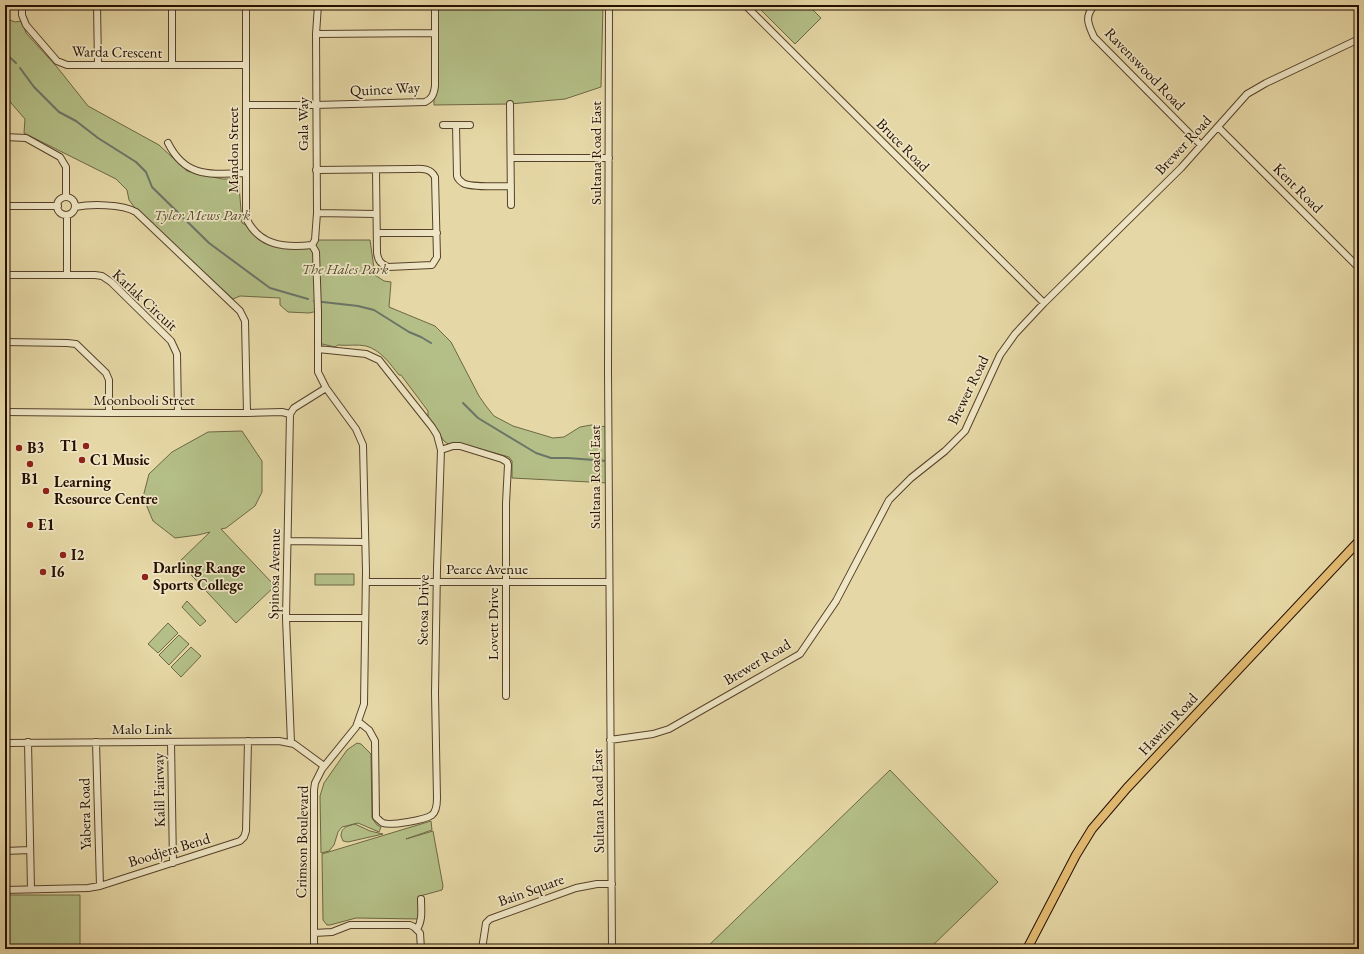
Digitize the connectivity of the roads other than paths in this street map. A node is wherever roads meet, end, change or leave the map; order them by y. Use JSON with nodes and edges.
{"nodes":[{"id":1,"x":22,"y":5,"type":"edge"},
{"id":2,"x":97,"y":5,"type":"edge"},
{"id":3,"x":172,"y":5,"type":"edge"},
{"id":4,"x":246,"y":5,"type":"edge"},
{"id":5,"x":318,"y":5,"type":"edge"},
{"id":6,"x":435,"y":5,"type":"edge"},
{"id":7,"x":609,"y":5,"type":"edge"},
{"id":8,"x":745,"y":5,"type":"edge"},
{"id":9,"x":1095,"y":5,"type":"edge"},
{"id":10,"x":435,"y":33,"type":"junction"},
{"id":11,"x":316,"y":34,"type":"junction"},
{"id":12,"x":1359,"y":39,"type":"edge"},
{"id":13,"x":98,"y":65,"type":"junction"},
{"id":14,"x":172,"y":65,"type":"junction"},
{"id":15,"x":246,"y":65,"type":"junction"},
{"id":16,"x":510,"y":104,"type":"dead end"},
{"id":17,"x":246,"y":105,"type":"junction"},
{"id":18,"x":316,"y":105,"type":"junction"},
{"id":19,"x":443,"y":125,"type":"dead end"},
{"id":20,"x":456,"y":125,"type":"junction"},
{"id":21,"x":470,"y":125,"type":"dead end"},
{"id":22,"x":1218,"y":127,"type":"junction"},
{"id":23,"x":5,"y":137,"type":"edge"},
{"id":24,"x":168,"y":143,"type":"dead end"},
{"id":25,"x":1201,"y":146,"type":"junction"},
{"id":26,"x":512,"y":158,"type":"junction"},
{"id":27,"x":609,"y":158,"type":"junction"},
{"id":28,"x":316,"y":170,"type":"junction"},
{"id":29,"x":376,"y":170,"type":"junction"},
{"id":30,"x":246,"y":173,"type":"junction"},
{"id":31,"x":511,"y":186,"type":"junction"},
{"id":32,"x":66,"y":197,"type":"junction"},
{"id":33,"x":511,"y":205,"type":"dead end"},
{"id":34,"x":5,"y":206,"type":"edge"},
{"id":35,"x":58,"y":206,"type":"junction"},
{"id":36,"x":75,"y":207,"type":"junction"},
{"id":37,"x":317,"y":213,"type":"junction"},
{"id":38,"x":376,"y":214,"type":"junction"},
{"id":39,"x":67,"y":215,"type":"junction"},
{"id":40,"x":377,"y":233,"type":"junction"},
{"id":41,"x":437,"y":233,"type":"junction"},
{"id":42,"x":313,"y":244,"type":"junction"},
{"id":43,"x":1359,"y":268,"type":"edge"},
{"id":44,"x":5,"y":275,"type":"edge"},
{"id":45,"x":67,"y":275,"type":"junction"},
{"id":46,"x":1044,"y":303,"type":"junction"},
{"id":47,"x":5,"y":342,"type":"edge"},
{"id":48,"x":318,"y":349,"type":"junction"},
{"id":49,"x":326,"y":388,"type":"junction"},
{"id":50,"x":5,"y":412,"type":"edge"},
{"id":51,"x":109,"y":413,"type":"junction"},
{"id":52,"x":178,"y":413,"type":"junction"},
{"id":53,"x":247,"y":413,"type":"junction"},
{"id":54,"x":290,"y":414,"type":"junction"},
{"id":55,"x":441,"y":450,"type":"junction"},
{"id":56,"x":288,"y":541,"type":"junction"},
{"id":57,"x":1359,"y":541,"type":"edge"},
{"id":58,"x":365,"y":542,"type":"junction"},
{"id":59,"x":437,"y":581,"type":"junction"},
{"id":60,"x":366,"y":582,"type":"junction"},
{"id":61,"x":506,"y":582,"type":"junction"},
{"id":62,"x":609,"y":582,"type":"junction"},
{"id":63,"x":286,"y":618,"type":"junction"},
{"id":64,"x":365,"y":618,"type":"junction"},
{"id":65,"x":506,"y":696,"type":"dead end"},
{"id":66,"x":358,"y":724,"type":"junction"},
{"id":67,"x":610,"y":740,"type":"junction"},
{"id":68,"x":248,"y":741,"type":"junction"},
{"id":69,"x":28,"y":742,"type":"junction"},
{"id":70,"x":96,"y":742,"type":"junction"},
{"id":71,"x":171,"y":742,"type":"junction"},
{"id":72,"x":5,"y":743,"type":"edge"},
{"id":73,"x":290,"y":743,"type":"junction"},
{"id":74,"x":323,"y":767,"type":"junction"},
{"id":75,"x":30,"y":850,"type":"junction"},
{"id":76,"x":5,"y":851,"type":"edge"},
{"id":77,"x":173,"y":863,"type":"junction"},
{"id":78,"x":612,"y":884,"type":"junction"},
{"id":79,"x":100,"y":886,"type":"junction"},
{"id":80,"x":31,"y":889,"type":"junction"},
{"id":81,"x":5,"y":890,"type":"edge"},
{"id":82,"x":421,"y":899,"type":"dead end"},
{"id":83,"x":417,"y":928,"type":"junction"},
{"id":84,"x":314,"y":933,"type":"junction"},
{"id":85,"x":314,"y":949,"type":"edge"},
{"id":86,"x":421,"y":949,"type":"edge"},
{"id":87,"x":482,"y":949,"type":"edge"},
{"id":88,"x":612,"y":949,"type":"edge"},
{"id":89,"x":1027,"y":949,"type":"edge"}],
"edges":[{"from":1,"to":13,"type":"street","name":"Warda Crescent"},
{"from":2,"to":13,"type":"street"},
{"from":3,"to":14,"type":"street"},
{"from":4,"to":15,"type":"street","name":"Mandon Street"},
{"from":5,"to":11,"type":"street","name":"Gala Way"},
{"from":6,"to":10,"type":"street","name":"Quince Way"},
{"from":7,"to":27,"type":"street","name":"Sultana Road East"},
{"from":8,"to":46,"type":"street","name":"Bruce Road"},
{"from":9,"to":25,"type":"street","name":"Ravenswood Road"},
{"from":10,"to":11,"type":"street"},
{"from":10,"to":18,"type":"street","name":"Quince Way"},
{"from":11,"to":18,"type":"street","name":"Gala Way"},
{"from":12,"to":22,"type":"street","name":"Brewer Road"},
{"from":13,"to":14,"type":"street","name":"Warda Crescent"},
{"from":14,"to":15,"type":"street","name":"Warda Crescent"},
{"from":15,"to":17,"type":"street","name":"Mandon Street"},
{"from":16,"to":26,"type":"street"},
{"from":17,"to":18,"type":"street","name":"Quince Way"},
{"from":17,"to":30,"type":"street","name":"Mandon Street"},
{"from":18,"to":28,"type":"street","name":"Gala Way"},
{"from":19,"to":20,"type":"street"},
{"from":20,"to":21,"type":"street"},
{"from":20,"to":31,"type":"street"},
{"from":22,"to":25,"type":"street","name":"Brewer Road"},
{"from":22,"to":43,"type":"street","name":"Kent Road"},
{"from":23,"to":32,"type":"street"},
{"from":24,"to":30,"type":"street"},
{"from":25,"to":46,"type":"street","name":"Brewer Road"},
{"from":26,"to":27,"type":"street"},
{"from":26,"to":31,"type":"street"},
{"from":27,"to":62,"type":"street","name":"Sultana Road East"},
{"from":28,"to":29,"type":"street"},
{"from":28,"to":37,"type":"street","name":"Gala Way"},
{"from":29,"to":38,"type":"street"},
{"from":29,"to":41,"type":"street"},
{"from":30,"to":42,"type":"street","name":"Mandon Street"},
{"from":31,"to":33,"type":"street"},
{"from":32,"to":35,"type":"street"},
{"from":32,"to":36,"type":"street"},
{"from":34,"to":35,"type":"street"},
{"from":35,"to":39,"type":"street"},
{"from":36,"to":39,"type":"street"},
{"from":36,"to":53,"type":"street"},
{"from":37,"to":38,"type":"street"},
{"from":37,"to":42,"type":"street","name":"Gala Way"},
{"from":38,"to":40,"type":"street"},
{"from":39,"to":45,"type":"street"},
{"from":40,"to":41,"type":"street"},
{"from":40,"to":41,"type":"street"},
{"from":42,"to":48,"type":"street","name":"Gala Way"},
{"from":44,"to":45,"type":"street","name":"Karlak Circuit"},
{"from":45,"to":52,"type":"street","name":"Karlak Circuit"},
{"from":46,"to":67,"type":"street","name":"Brewer Road"},
{"from":47,"to":51,"type":"street"},
{"from":48,"to":49,"type":"street"},
{"from":48,"to":55,"type":"street","name":"Setosa Drive"},
{"from":49,"to":54,"type":"street"},
{"from":49,"to":58,"type":"street","name":"Crimson Boulevard"},
{"from":50,"to":51,"type":"street","name":"Moonbooli Street"},
{"from":51,"to":52,"type":"street","name":"Moonbooli Street"},
{"from":52,"to":53,"type":"street","name":"Moonbooli Street"},
{"from":53,"to":54,"type":"street","name":"Moonbooli Street"},
{"from":54,"to":56,"type":"street","name":"Spinosa Avenue"},
{"from":55,"to":59,"type":"street","name":"Setosa Drive"},
{"from":55,"to":61,"type":"street","name":"Lovett Drive"},
{"from":56,"to":58,"type":"street"},
{"from":56,"to":63,"type":"street","name":"Spinosa Avenue"},
{"from":57,"to":89,"type":"main road","name":"Hawtin Road"},
{"from":58,"to":60,"type":"street","name":"Crimson Boulevard"},
{"from":59,"to":60,"type":"street","name":"Pearce Avenue"},
{"from":59,"to":61,"type":"street","name":"Pearce Avenue"},
{"from":59,"to":66,"type":"street","name":"Setosa Drive"},
{"from":60,"to":64,"type":"street","name":"Crimson Boulevard"},
{"from":61,"to":62,"type":"street","name":"Pearce Avenue"},
{"from":61,"to":65,"type":"street","name":"Lovett Drive"},
{"from":62,"to":67,"type":"street","name":"Sultana Road East"},
{"from":63,"to":64,"type":"street"},
{"from":63,"to":73,"type":"street","name":"Spinosa Avenue"},
{"from":64,"to":66,"type":"street","name":"Crimson Boulevard"},
{"from":66,"to":74,"type":"street","name":"Crimson Boulevard"},
{"from":67,"to":78,"type":"street","name":"Sultana Road East"},
{"from":68,"to":71,"type":"street","name":"Malo Link"},
{"from":68,"to":73,"type":"street","name":"Malo Link"},
{"from":68,"to":77,"type":"street","name":"Boodjera Bend"},
{"from":69,"to":70,"type":"street","name":"Malo Link"},
{"from":69,"to":72,"type":"street","name":"Malo Link"},
{"from":69,"to":75,"type":"street"},
{"from":70,"to":71,"type":"street","name":"Malo Link"},
{"from":70,"to":79,"type":"street","name":"Yabera Road"},
{"from":71,"to":77,"type":"street","name":"Kalil Fairway"},
{"from":73,"to":74,"type":"street"},
{"from":74,"to":84,"type":"street","name":"Crimson Boulevard"},
{"from":75,"to":76,"type":"street"},
{"from":75,"to":80,"type":"street"},
{"from":77,"to":79,"type":"street","name":"Boodjera Bend"},
{"from":78,"to":87,"type":"street","name":"Bain Square"},
{"from":78,"to":88,"type":"street","name":"Sultana Road East"},
{"from":79,"to":80,"type":"street","name":"Boodjera Bend"},
{"from":80,"to":81,"type":"street","name":"Boodjera Bend"},
{"from":82,"to":83,"type":"street"},
{"from":83,"to":84,"type":"street"},
{"from":83,"to":86,"type":"street"},
{"from":84,"to":85,"type":"street","name":"Crimson Boulevard"}]}
